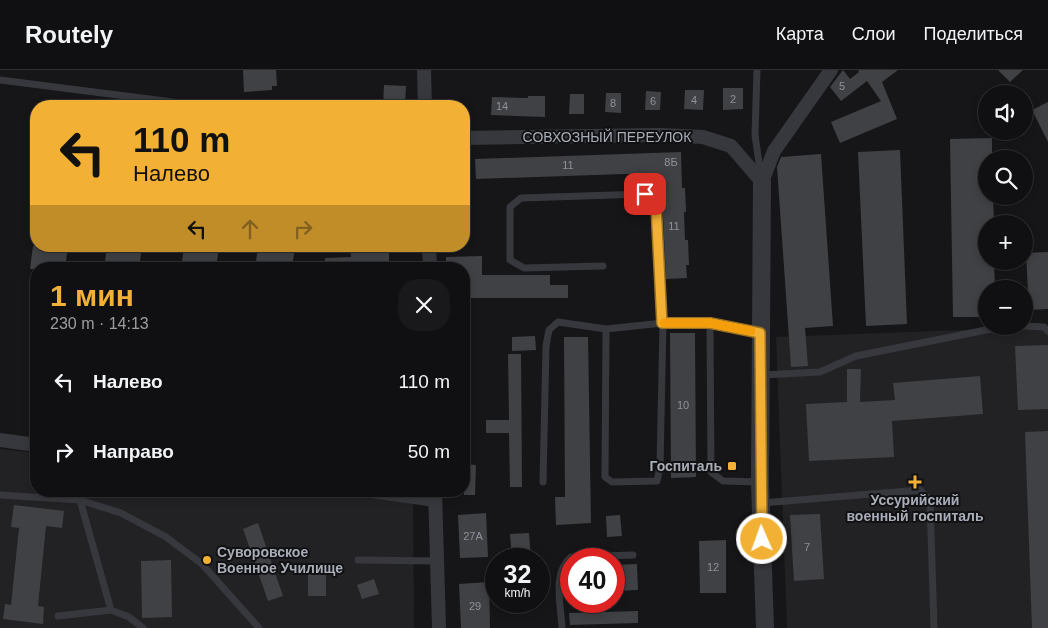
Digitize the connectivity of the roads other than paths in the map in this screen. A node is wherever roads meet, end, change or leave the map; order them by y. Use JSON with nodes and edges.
{"nodes":[{"id":1,"x":424,"y":70,"type":"edge"},
{"id":2,"x":757,"y":70,"type":"edge"},
{"id":3,"x":831,"y":70,"type":"edge"},
{"id":4,"x":0,"y":80,"type":"edge"},
{"id":5,"x":157,"y":100,"type":"edge"},
{"id":6,"x":425,"y":100,"type":"edge"},
{"id":7,"x":470,"y":138,"type":"edge"},
{"id":8,"x":762,"y":182,"type":"junction"},
{"id":9,"x":603,"y":266,"type":"dead end"},
{"id":10,"x":662,"y":323,"type":"junction"},
{"id":11,"x":710,"y":323,"type":"junction"},
{"id":12,"x":1033,"y":326,"type":"edge"},
{"id":13,"x":606,"y":329,"type":"junction"},
{"id":14,"x":1048,"y":331,"type":"edge"},
{"id":15,"x":978,"y":332,"type":"edge"},
{"id":16,"x":760,"y":333,"type":"junction"},
{"id":17,"x":761,"y":375,"type":"junction"},
{"id":18,"x":0,"y":440,"type":"edge"},
{"id":19,"x":30,"y":444,"type":"edge"},
{"id":20,"x":543,"y":482,"type":"dead end"},
{"id":21,"x":760,"y":482,"type":"junction"},
{"id":22,"x":0,"y":495,"type":"edge"},
{"id":23,"x":30,"y":497,"type":"edge"},
{"id":24,"x":32,"y":497,"type":"edge"},
{"id":25,"x":435,"y":497,"type":"edge"},
{"id":26,"x":80,"y":500,"type":"junction"},
{"id":27,"x":761,"y":503,"type":"junction"},
{"id":28,"x":633,"y":556,"type":"dead end"},
{"id":29,"x":358,"y":560,"type":"dead end"},
{"id":30,"x":437,"y":561,"type":"junction"},
{"id":31,"x":112,"y":610,"type":"junction"},
{"id":32,"x":58,"y":616,"type":"dead end"},
{"id":33,"x":143,"y":628,"type":"edge"},
{"id":34,"x":260,"y":628,"type":"edge"},
{"id":35,"x":439,"y":628,"type":"edge"},
{"id":36,"x":562,"y":628,"type":"edge"},
{"id":37,"x":765,"y":628,"type":"edge"},
{"id":38,"x":934,"y":628,"type":"edge"}],
"edges":[{"from":1,"to":6,"type":"street"},
{"from":2,"to":8,"type":"lane"},
{"from":3,"to":8,"type":"street"},
{"from":4,"to":5,"type":"lane"},
{"from":7,"to":8,"type":"street","name":"СОВХОЗНЫЙ ПЕРЕУЛОК"},
{"from":8,"to":16,"type":"street"},
{"from":9,"to":10,"type":"lane"},
{"from":10,"to":11,"type":"lane"},
{"from":10,"to":13,"type":"lane"},
{"from":10,"to":13,"type":"lane"},
{"from":11,"to":16,"type":"lane"},
{"from":11,"to":21,"type":"lane"},
{"from":12,"to":14,"type":"lane"},
{"from":13,"to":20,"type":"lane"},
{"from":15,"to":17,"type":"lane"},
{"from":16,"to":17,"type":"street"},
{"from":17,"to":21,"type":"street"},
{"from":18,"to":19,"type":"street"},
{"from":21,"to":27,"type":"street"},
{"from":22,"to":23,"type":"lane"},
{"from":24,"to":26,"type":"lane"},
{"from":25,"to":30,"type":"street"},
{"from":26,"to":31,"type":"lane"},
{"from":26,"to":34,"type":"lane"},
{"from":27,"to":37,"type":"street"},
{"from":27,"to":38,"type":"lane"},
{"from":28,"to":36,"type":"lane"},
{"from":29,"to":30,"type":"lane"},
{"from":30,"to":35,"type":"street"},
{"from":31,"to":32,"type":"lane"},
{"from":31,"to":33,"type":"lane"}]}
